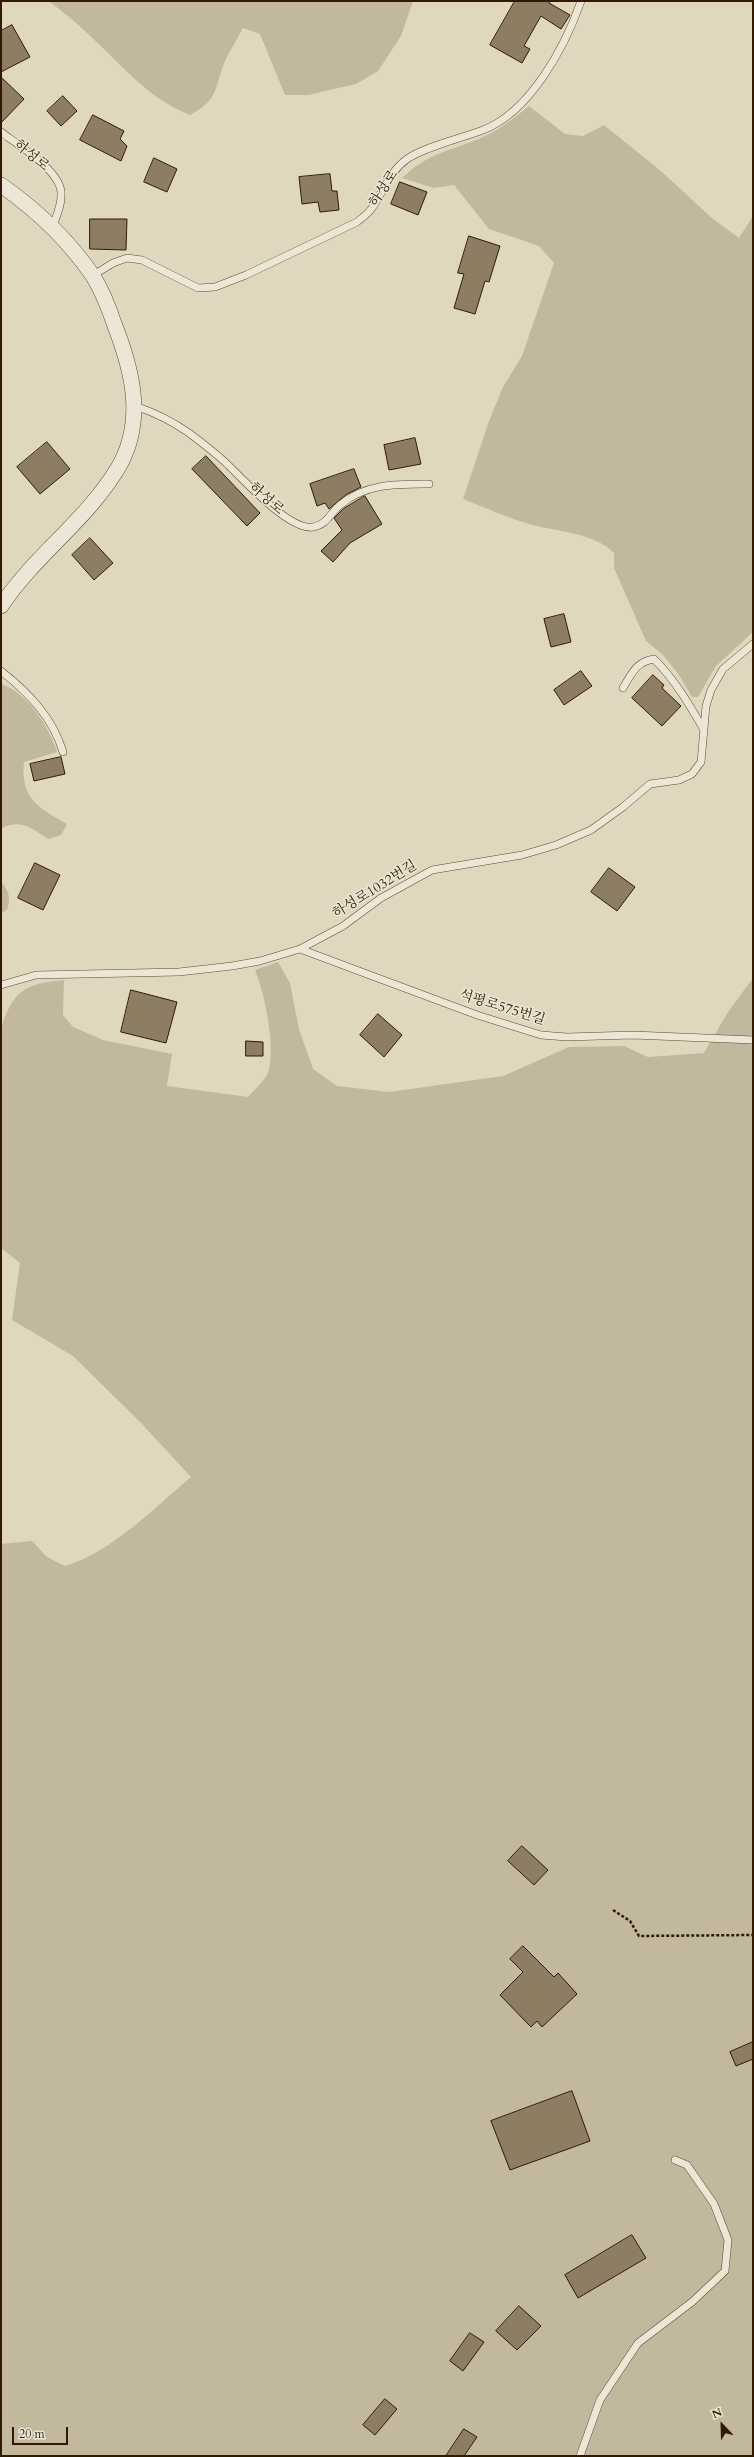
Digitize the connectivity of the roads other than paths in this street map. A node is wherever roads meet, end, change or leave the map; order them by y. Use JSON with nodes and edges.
{"nodes":[{"id":1,"x":581,"y":1,"type":"edge"},
{"id":2,"x":1,"y":132,"type":"edge"},
{"id":3,"x":1,"y":185,"type":"edge"},
{"id":4,"x":52,"y":229,"type":"junction"},
{"id":5,"x":92,"y":276,"type":"junction"},
{"id":6,"x":136,"y":406,"type":"junction"},
{"id":7,"x":429,"y":484,"type":"dead end"},
{"id":8,"x":1,"y":606,"type":"edge"},
{"id":9,"x":753,"y":644,"type":"edge"},
{"id":10,"x":1,"y":671,"type":"edge"},
{"id":11,"x":623,"y":688,"type":"dead end"},
{"id":12,"x":704,"y":730,"type":"junction"},
{"id":13,"x":63,"y":752,"type":"dead end"},
{"id":14,"x":300,"y":949,"type":"junction"},
{"id":15,"x":1,"y":985,"type":"edge"},
{"id":16,"x":753,"y":1040,"type":"edge"},
{"id":17,"x":675,"y":2160,"type":"dead end"},
{"id":18,"x":580,"y":2456,"type":"edge"}],
"edges":[{"from":1,"to":5,"type":"lane","name":"하성로"},
{"from":2,"to":4,"type":"lane","name":"하성로"},
{"from":3,"to":4,"type":"street"},
{"from":4,"to":5,"type":"street"},
{"from":5,"to":6,"type":"street"},
{"from":6,"to":7,"type":"lane","name":"하성로"},
{"from":6,"to":8,"type":"street"},
{"from":9,"to":12,"type":"lane","name":"하성로1032번길"},
{"from":10,"to":13,"type":"lane"},
{"from":11,"to":12,"type":"lane"},
{"from":12,"to":14,"type":"lane","name":"하성로1032번길"},
{"from":14,"to":15,"type":"lane","name":"하성로1032번길"},
{"from":14,"to":16,"type":"lane","name":"석평로575번길"},
{"from":17,"to":18,"type":"lane"}]}
